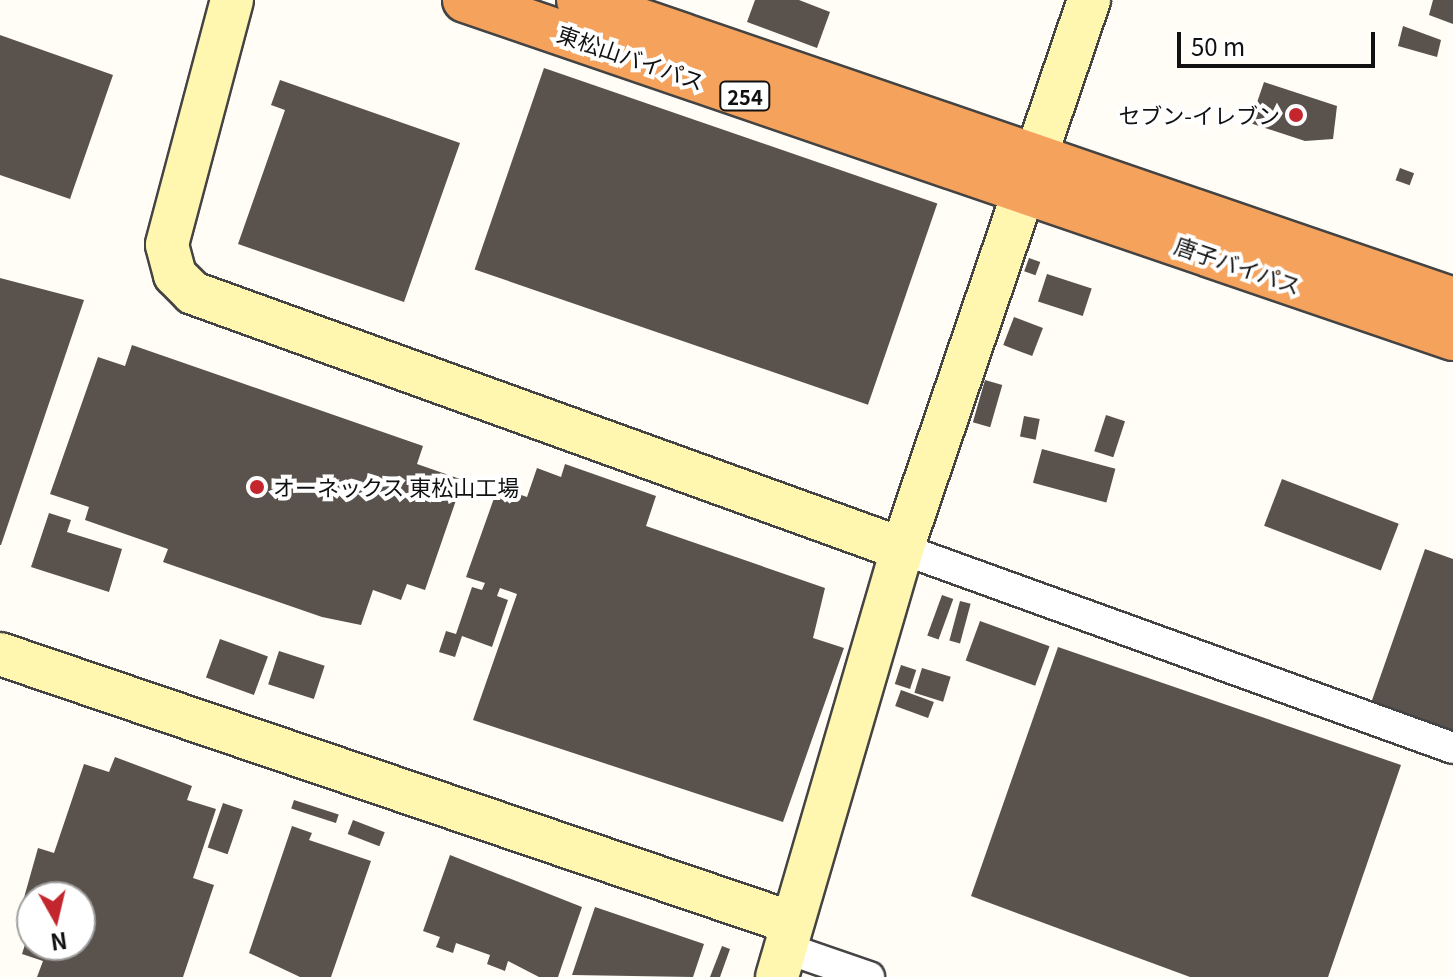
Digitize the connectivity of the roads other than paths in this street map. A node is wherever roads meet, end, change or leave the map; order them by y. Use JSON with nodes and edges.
{"nodes":[{"id":1,"x":232,"y":0,"type":"edge"},
{"id":2,"x":465,"y":0,"type":"edge"},
{"id":3,"x":579,"y":0,"type":"edge"},
{"id":4,"x":1089,"y":0,"type":"edge"},
{"id":5,"x":1031,"y":175,"type":"junction"},
{"id":6,"x":1453,"y":300,"type":"edge"},
{"id":7,"x":1453,"y":338,"type":"edge"},
{"id":8,"x":902,"y":549,"type":"junction"},
{"id":9,"x":0,"y":654,"type":"edge"},
{"id":10,"x":1453,"y":748,"type":"edge"},
{"id":11,"x":784,"y":950,"type":"edge"},
{"id":12,"x":869,"y":977,"type":"edge"}],
"edges":[{"from":1,"to":8,"type":"street"},
{"from":2,"to":5,"type":"highway","name":"東松山バイパス","number":"254"},
{"from":3,"to":5,"type":"highway","name":"東松山バイパス","number":"254"},
{"from":4,"to":5,"type":"street"},
{"from":5,"to":6,"type":"highway","name":"唐子バイパス","number":"254"},
{"from":5,"to":7,"type":"highway","name":"唐子バイパス","number":"254"},
{"from":5,"to":8,"type":"street"},
{"from":8,"to":10,"type":"street"},
{"from":8,"to":11,"type":"street"},
{"from":9,"to":11,"type":"street"},
{"from":11,"to":12,"type":"street"}]}
